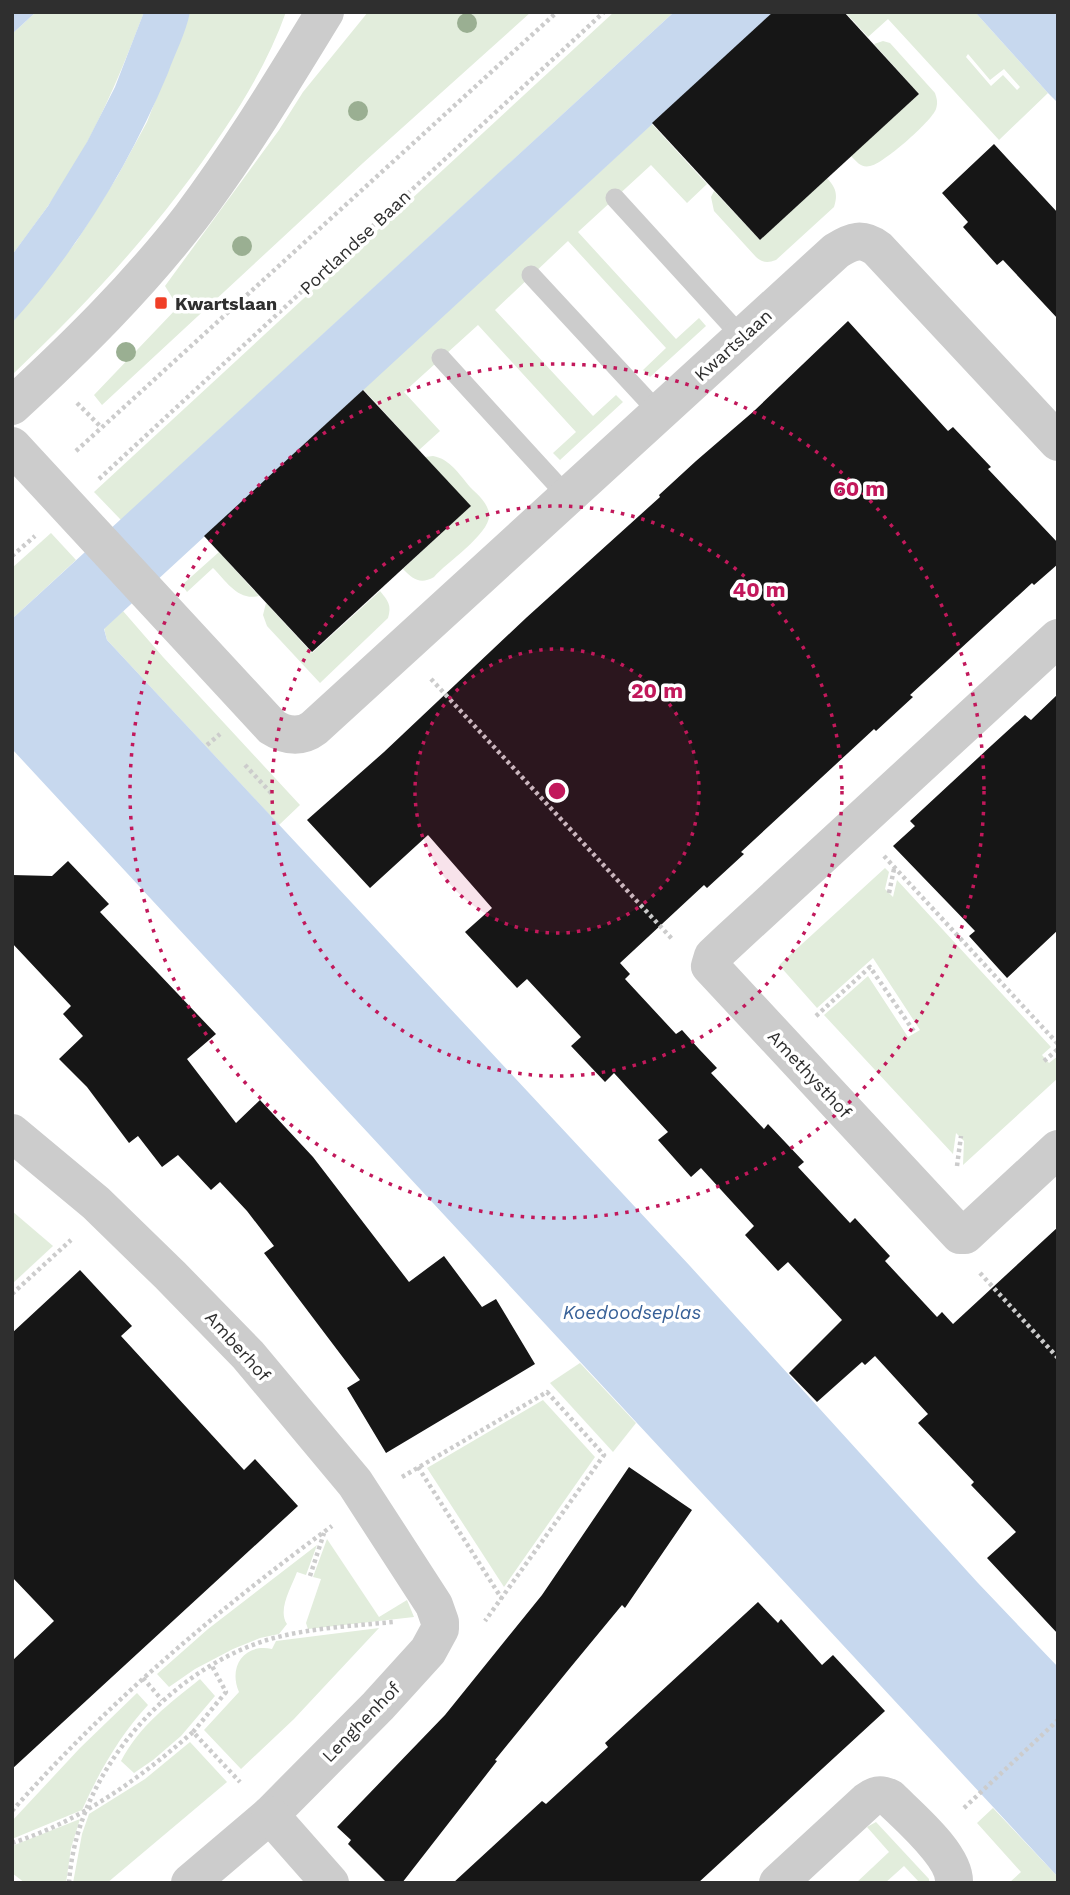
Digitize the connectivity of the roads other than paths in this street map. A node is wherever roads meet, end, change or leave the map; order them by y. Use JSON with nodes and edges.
{"nodes":[{"id":1,"x":325,"y":12,"type":"edge"},
{"id":2,"x":615,"y":198,"type":"dead end"},
{"id":3,"x":531,"y":275,"type":"dead end"},
{"id":4,"x":742,"y":337,"type":"junction"},
{"id":5,"x":441,"y":358,"type":"dead end"},
{"id":6,"x":12,"y":406,"type":"edge"},
{"id":7,"x":659,"y":413,"type":"junction"},
{"id":8,"x":1058,"y":442,"type":"edge"},
{"id":9,"x":12,"y":446,"type":"edge"},
{"id":10,"x":568,"y":497,"type":"junction"},
{"id":11,"x":1058,"y":638,"type":"edge"},
{"id":12,"x":12,"y":1133,"type":"edge"},
{"id":13,"x":1058,"y":1149,"type":"edge"},
{"id":14,"x":440,"y":1622,"type":"joint"},
{"id":15,"x":270,"y":1815,"type":"junction"},
{"id":16,"x":190,"y":1883,"type":"edge"},
{"id":17,"x":330,"y":1883,"type":"edge"},
{"id":18,"x":778,"y":1883,"type":"edge"},
{"id":19,"x":954,"y":1883,"type":"edge"}],
"edges":[{"from":1,"to":6,"type":"street"},
{"from":2,"to":4,"type":"lane"},
{"from":3,"to":7,"type":"lane"},
{"from":4,"to":7,"type":"street","name":"Kwartslaan"},
{"from":4,"to":8,"type":"street","name":"Kwartslaan"},
{"from":5,"to":10,"type":"lane"},
{"from":7,"to":10,"type":"street","name":"Kwartslaan"},
{"from":9,"to":10,"type":"street","name":"Kwartslaan"},
{"from":11,"to":13,"type":"street","name":"Amethysthof"},
{"from":12,"to":14,"type":"street","name":"Amberhof"},
{"from":14,"to":15,"type":"street","name":"Lenghenhof"},
{"from":15,"to":16,"type":"street","name":"Lenghenhof"},
{"from":15,"to":17,"type":"street"},
{"from":18,"to":19,"type":"street"}]}
